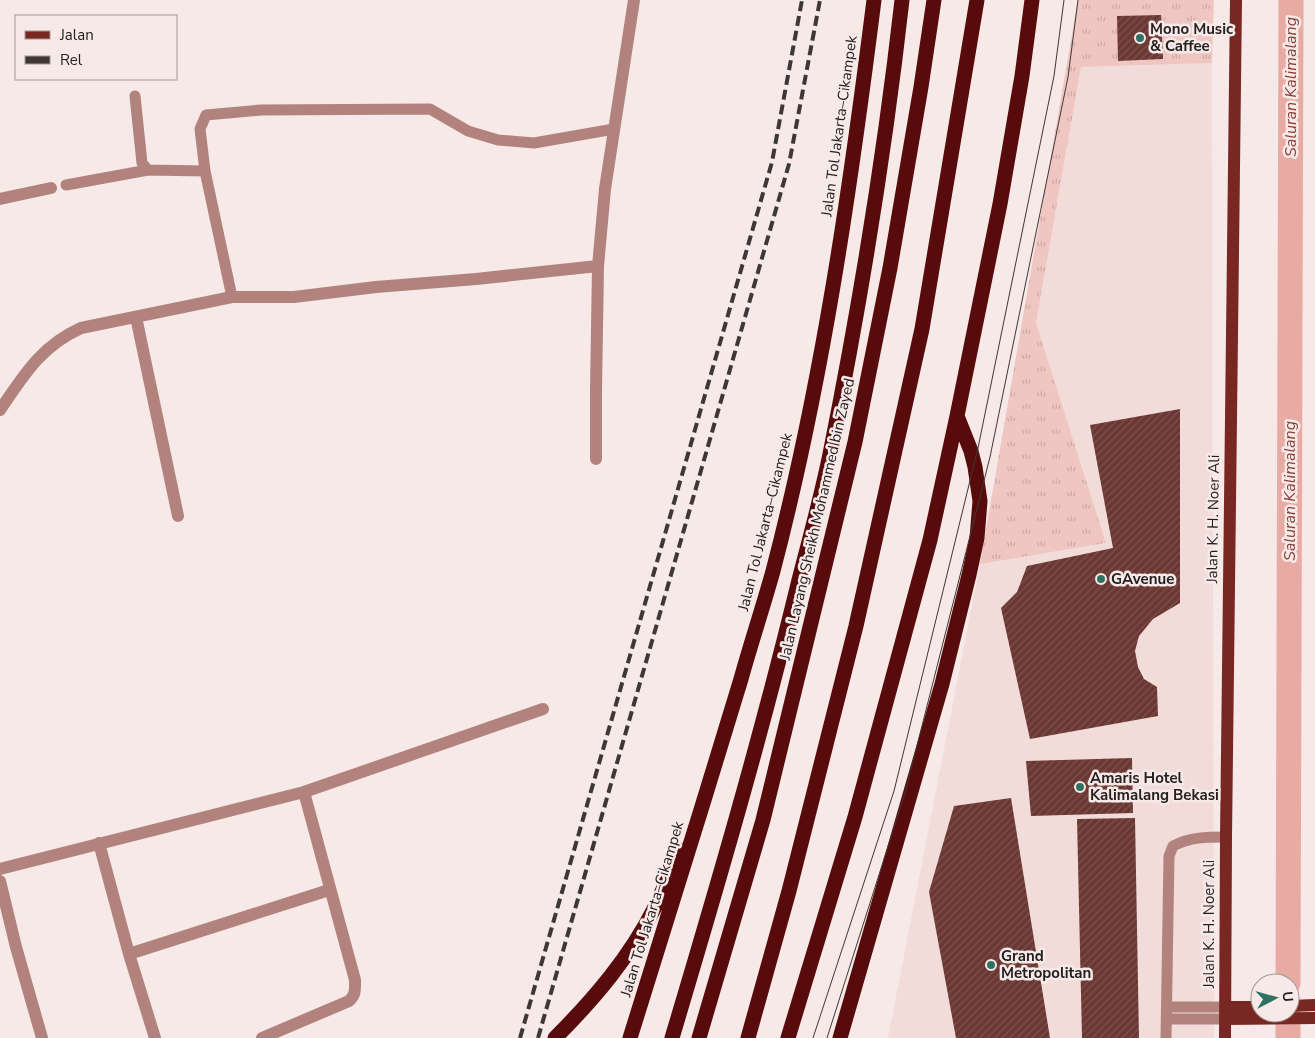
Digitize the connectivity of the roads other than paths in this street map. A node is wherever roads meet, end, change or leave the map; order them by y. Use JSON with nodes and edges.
{"nodes":[{"id":1,"x":634,"y":0,"type":"edge"},
{"id":2,"x":874,"y":0,"type":"edge"},
{"id":3,"x":902,"y":0,"type":"edge"},
{"id":4,"x":934,"y":0,"type":"edge"},
{"id":5,"x":978,"y":0,"type":"edge"},
{"id":6,"x":1032,"y":0,"type":"edge"},
{"id":7,"x":1236,"y":0,"type":"edge"},
{"id":8,"x":135,"y":96,"type":"dead end"},
{"id":9,"x":614,"y":129,"type":"junction"},
{"id":10,"x":148,"y":170,"type":"junction"},
{"id":11,"x":205,"y":171,"type":"junction"},
{"id":12,"x":66,"y":185,"type":"dead end"},
{"id":13,"x":51,"y":188,"type":"dead end"},
{"id":14,"x":0,"y":199,"type":"edge"},
{"id":15,"x":598,"y":266,"type":"junction"},
{"id":16,"x":232,"y":297,"type":"junction"},
{"id":17,"x":136,"y":317,"type":"junction"},
{"id":18,"x":0,"y":410,"type":"edge"},
{"id":19,"x":957,"y":416,"type":"junction"},
{"id":20,"x":596,"y":460,"type":"dead end"},
{"id":21,"x":178,"y":516,"type":"dead end"},
{"id":22,"x":543,"y":709,"type":"dead end"},
{"id":23,"x":723,"y":740,"type":"junction"},
{"id":24,"x":304,"y":792,"type":"junction"},
{"id":25,"x":1226,"y":836,"type":"junction"},
{"id":26,"x":99,"y":843,"type":"junction"},
{"id":27,"x":0,"y":870,"type":"edge"},
{"id":28,"x":0,"y":882,"type":"edge"},
{"id":29,"x":329,"y":890,"type":"junction"},
{"id":30,"x":129,"y":954,"type":"junction"},
{"id":31,"x":1315,"y":1005,"type":"edge"},
{"id":32,"x":1300,"y":1006,"type":"edge"},
{"id":33,"x":1250,"y":1011,"type":"edge"},
{"id":34,"x":1167,"y":1013,"type":"junction"},
{"id":35,"x":1225,"y":1013,"type":"junction"},
{"id":36,"x":1300,"y":1016,"type":"edge"},
{"id":37,"x":1315,"y":1018,"type":"edge"},
{"id":38,"x":42,"y":1038,"type":"edge"},
{"id":39,"x":155,"y":1038,"type":"edge"},
{"id":40,"x":262,"y":1038,"type":"edge"},
{"id":41,"x":555,"y":1038,"type":"edge"},
{"id":42,"x":630,"y":1038,"type":"edge"},
{"id":43,"x":672,"y":1038,"type":"edge"},
{"id":44,"x":700,"y":1038,"type":"edge"},
{"id":45,"x":748,"y":1038,"type":"edge"},
{"id":46,"x":788,"y":1038,"type":"edge"},
{"id":47,"x":840,"y":1038,"type":"edge"},
{"id":48,"x":1166,"y":1038,"type":"edge"},
{"id":49,"x":1225,"y":1038,"type":"edge"}],
"edges":[{"from":1,"to":9,"type":"street"},
{"from":2,"to":23,"type":"highway","name":"Jalan Tol Jakarta–Cikampek"},
{"from":3,"to":43,"type":"highway","name":"Jalan Layang Sheikh Mohammed bin Zayed"},
{"from":4,"to":44,"type":"highway","name":"Jalan Layang Sheikh Mohammed bin Zayed"},
{"from":5,"to":45,"type":"highway"},
{"from":6,"to":19,"type":"highway"},
{"from":7,"to":25,"type":"main road","name":"Jalan K. H. Noer Ali"},
{"from":8,"to":10,"type":"lane"},
{"from":9,"to":11,"type":"lane"},
{"from":9,"to":15,"type":"street"},
{"from":10,"to":11,"type":"lane"},
{"from":10,"to":12,"type":"lane"},
{"from":11,"to":16,"type":"lane"},
{"from":13,"to":14,"type":"street"},
{"from":15,"to":16,"type":"street"},
{"from":15,"to":20,"type":"street"},
{"from":16,"to":17,"type":"street"},
{"from":17,"to":18,"type":"street"},
{"from":17,"to":21,"type":"street"},
{"from":19,"to":46,"type":"highway"},
{"from":19,"to":47,"type":"highway"},
{"from":22,"to":24,"type":"street"},
{"from":23,"to":41,"type":"highway"},
{"from":23,"to":42,"type":"highway","name":"Jalan Tol Jakarta–Cikampek"},
{"from":24,"to":26,"type":"street"},
{"from":24,"to":29,"type":"street"},
{"from":25,"to":34,"type":"lane"},
{"from":25,"to":35,"type":"main road","name":"Jalan K. H. Noer Ali"},
{"from":26,"to":27,"type":"street"},
{"from":26,"to":30,"type":"street"},
{"from":28,"to":38,"type":"street"},
{"from":29,"to":30,"type":"street"},
{"from":29,"to":40,"type":"street"},
{"from":30,"to":39,"type":"street"},
{"from":31,"to":32,"type":"main road"},
{"from":33,"to":35,"type":"main road"},
{"from":34,"to":35,"type":"lane"},
{"from":34,"to":48,"type":"lane"},
{"from":35,"to":49,"type":"main road","name":"Jalan K. H. Noer Ali"},
{"from":36,"to":37,"type":"main road"}]}
